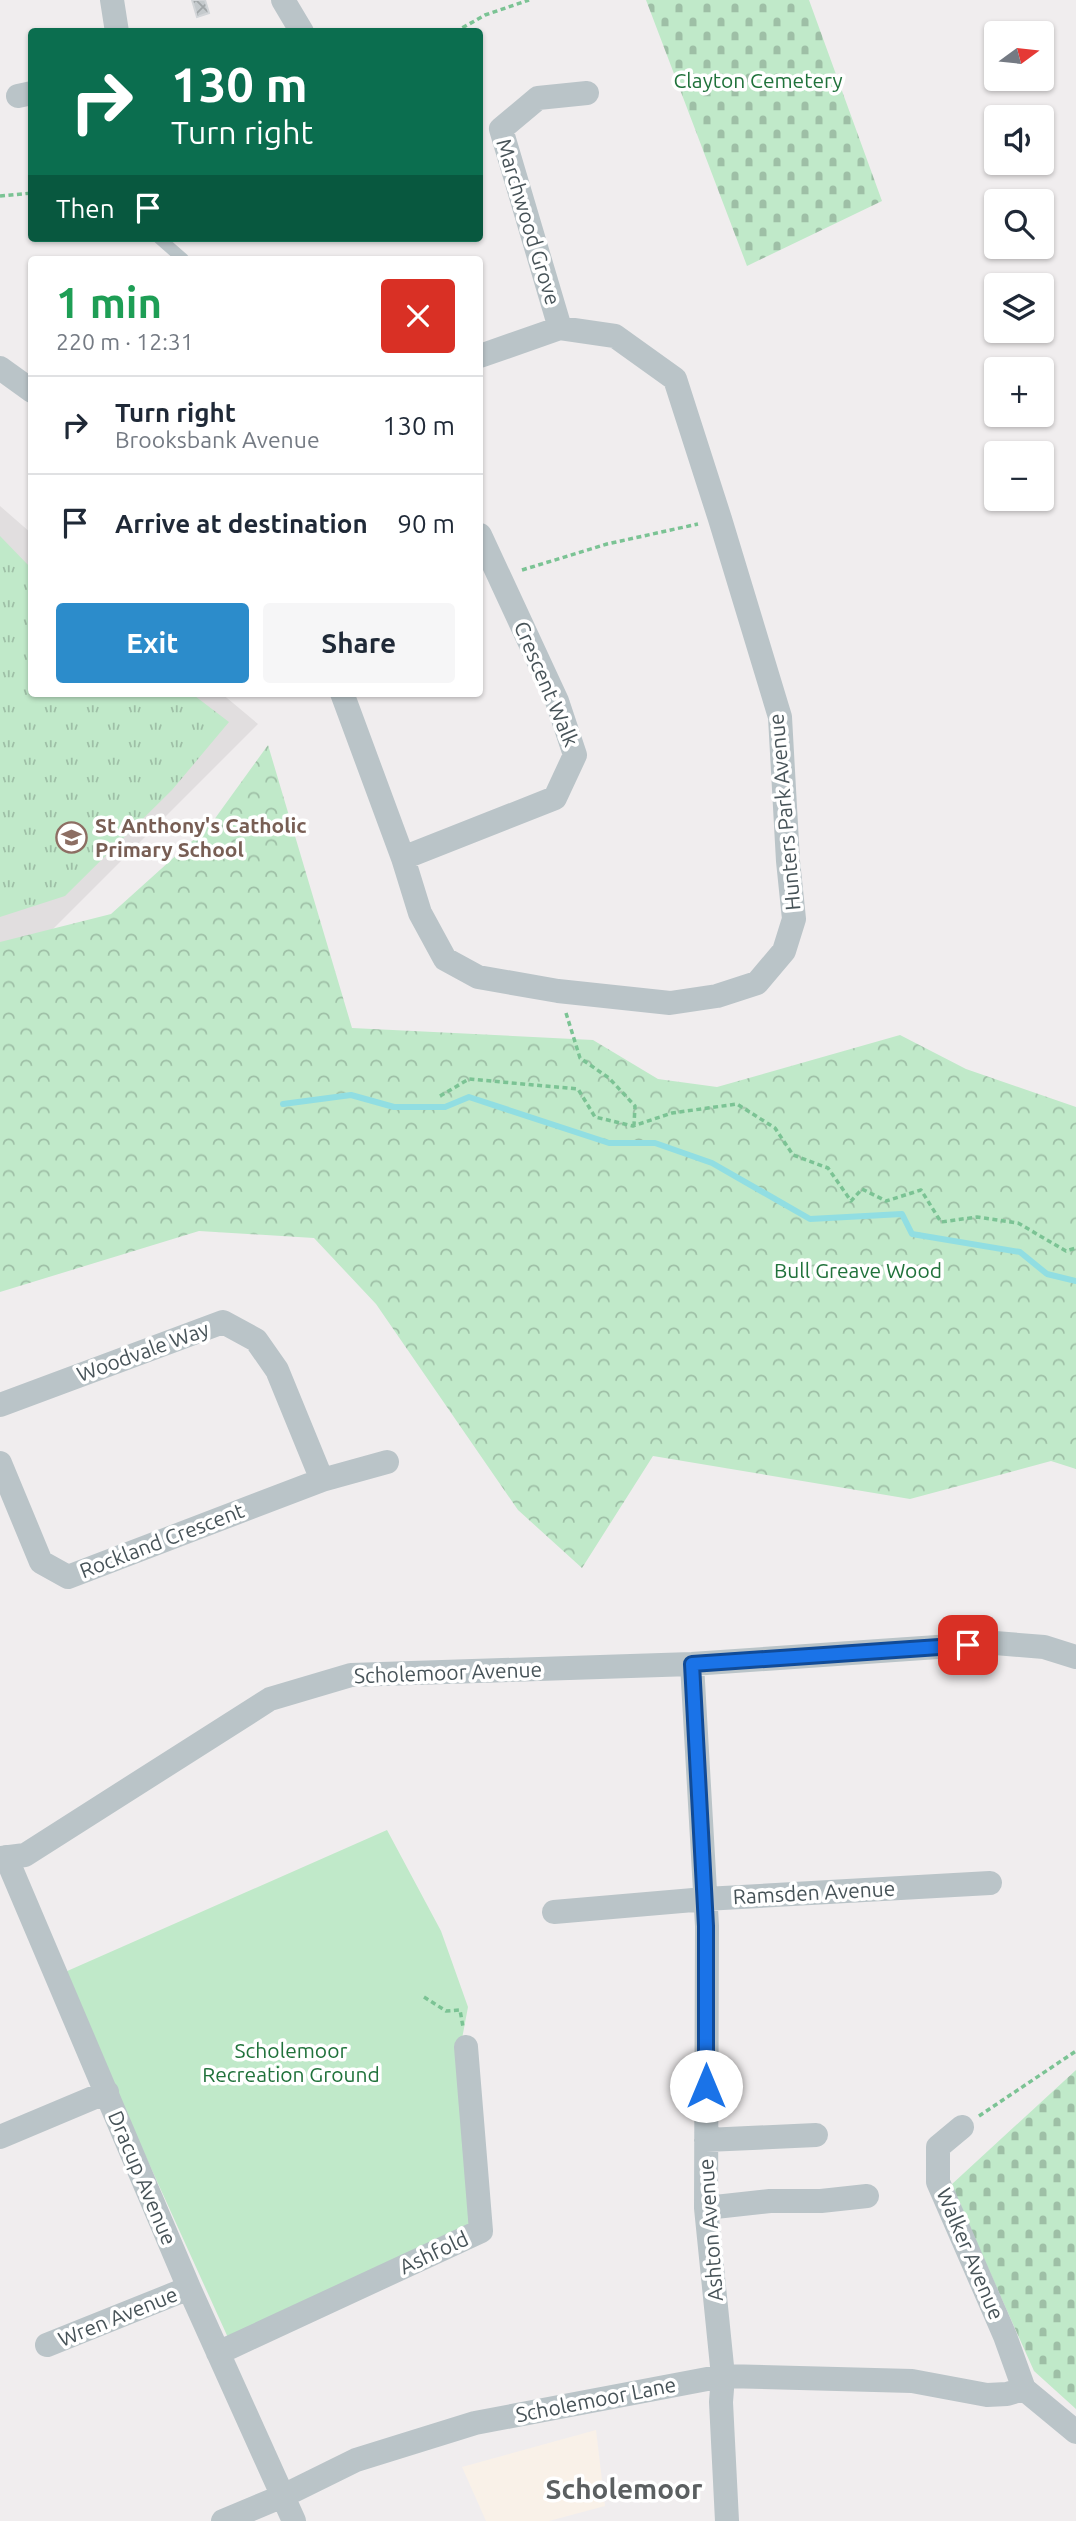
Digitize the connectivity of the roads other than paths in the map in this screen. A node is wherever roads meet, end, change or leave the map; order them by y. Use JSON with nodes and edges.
{"nodes":[{"id":1,"x":112,"y":0,"type":"edge"},
{"id":2,"x":282,"y":0,"type":"edge"},
{"id":3,"x":116,"y":28,"type":"edge"},
{"id":4,"x":300,"y":28,"type":"edge"},
{"id":5,"x":587,"y":93,"type":"dead end"},
{"id":6,"x":164,"y":242,"type":"edge"},
{"id":7,"x":180,"y":256,"type":"edge"},
{"id":8,"x":560,"y":328,"type":"junction"},
{"id":9,"x":483,"y":355,"type":"edge"},
{"id":10,"x":0,"y":368,"type":"edge"},
{"id":11,"x":28,"y":388,"type":"edge"},
{"id":12,"x":483,"y":542,"type":"edge"},
{"id":13,"x":343,"y":697,"type":"edge"},
{"id":14,"x":402,"y":858,"type":"junction"},
{"id":15,"x":0,"y":1405,"type":"edge"},
{"id":16,"x":387,"y":1462,"type":"dead end"},
{"id":17,"x":0,"y":1463,"type":"edge"},
{"id":18,"x":322,"y":1480,"type":"junction"},
{"id":19,"x":1076,"y":1657,"type":"edge"},
{"id":20,"x":692,"y":1664,"type":"junction"},
{"id":21,"x":3,"y":1858,"type":"edge"},
{"id":22,"x":990,"y":1883,"type":"dead end"},
{"id":23,"x":705,"y":1899,"type":"junction"},
{"id":24,"x":554,"y":1912,"type":"dead end"},
{"id":25,"x":466,"y":2047,"type":"road end"},
{"id":26,"x":107,"y":2092,"type":"junction"},
{"id":27,"x":962,"y":2127,"type":"road end"},
{"id":28,"x":816,"y":2135,"type":"dead end"},
{"id":29,"x":0,"y":2137,"type":"edge"},
{"id":30,"x":706,"y":2140,"type":"junction"},
{"id":31,"x":867,"y":2196,"type":"dead end"},
{"id":32,"x":706,"y":2208,"type":"junction"},
{"id":33,"x":189,"y":2288,"type":"junction"},
{"id":34,"x":47,"y":2345,"type":"dead end"},
{"id":35,"x":218,"y":2353,"type":"junction"},
{"id":36,"x":723,"y":2375,"type":"junction"},
{"id":37,"x":1024,"y":2389,"type":"junction"},
{"id":38,"x":1076,"y":2431,"type":"edge"},
{"id":39,"x":283,"y":2496,"type":"junction"},
{"id":40,"x":223,"y":2521,"type":"edge"},
{"id":41,"x":294,"y":2521,"type":"edge"},
{"id":42,"x":727,"y":2521,"type":"edge"}],
"edges":[{"from":1,"to":3,"type":"street"},
{"from":2,"to":4,"type":"street"},
{"from":5,"to":8,"type":"street","name":"Marchwood Grove"},
{"from":6,"to":7,"type":"lane"},
{"from":8,"to":9,"type":"street","name":"Hunters Park Avenue"},
{"from":8,"to":14,"type":"street","name":"Hunters Park Avenue"},
{"from":10,"to":11,"type":"street"},
{"from":12,"to":14,"type":"street","name":"Crescent Walk"},
{"from":13,"to":14,"type":"street","name":"Hunters Park Avenue"},
{"from":15,"to":18,"type":"street","name":"Woodvale Way"},
{"from":16,"to":18,"type":"street","name":"Rockland Crescent"},
{"from":17,"to":18,"type":"street","name":"Rockland Crescent"},
{"from":19,"to":20,"type":"street","name":"Scholemoor Avenue"},
{"from":20,"to":21,"type":"street","name":"Scholemoor Avenue"},
{"from":20,"to":23,"type":"street","name":"Ashton Avenue"},
{"from":21,"to":26,"type":"street","name":"Dracup Avenue"},
{"from":22,"to":23,"type":"street","name":"Ramsden Avenue"},
{"from":23,"to":24,"type":"street","name":"Ramsden Avenue"},
{"from":23,"to":30,"type":"street","name":"Ashton Avenue"},
{"from":25,"to":35,"type":"street","name":"Ashfold"},
{"from":26,"to":29,"type":"street"},
{"from":26,"to":33,"type":"street","name":"Dracup Avenue"},
{"from":27,"to":37,"type":"street","name":"Walker Avenue"},
{"from":28,"to":30,"type":"street"},
{"from":30,"to":32,"type":"street","name":"Ashton Avenue"},
{"from":31,"to":32,"type":"street"},
{"from":32,"to":36,"type":"street","name":"Ashton Avenue"},
{"from":33,"to":34,"type":"street","name":"Wren Avenue"},
{"from":33,"to":35,"type":"street","name":"Dracup Avenue"},
{"from":35,"to":39,"type":"street","name":"Dracup Avenue"},
{"from":36,"to":37,"type":"street","name":"Scholemoor Lane"},
{"from":36,"to":39,"type":"street","name":"Scholemoor Lane"},
{"from":36,"to":42,"type":"street","name":"Ashton Avenue"},
{"from":37,"to":38,"type":"street"},
{"from":39,"to":40,"type":"street","name":"Scholemoor Lane"},
{"from":39,"to":41,"type":"street","name":"Dracup Avenue"}]}
